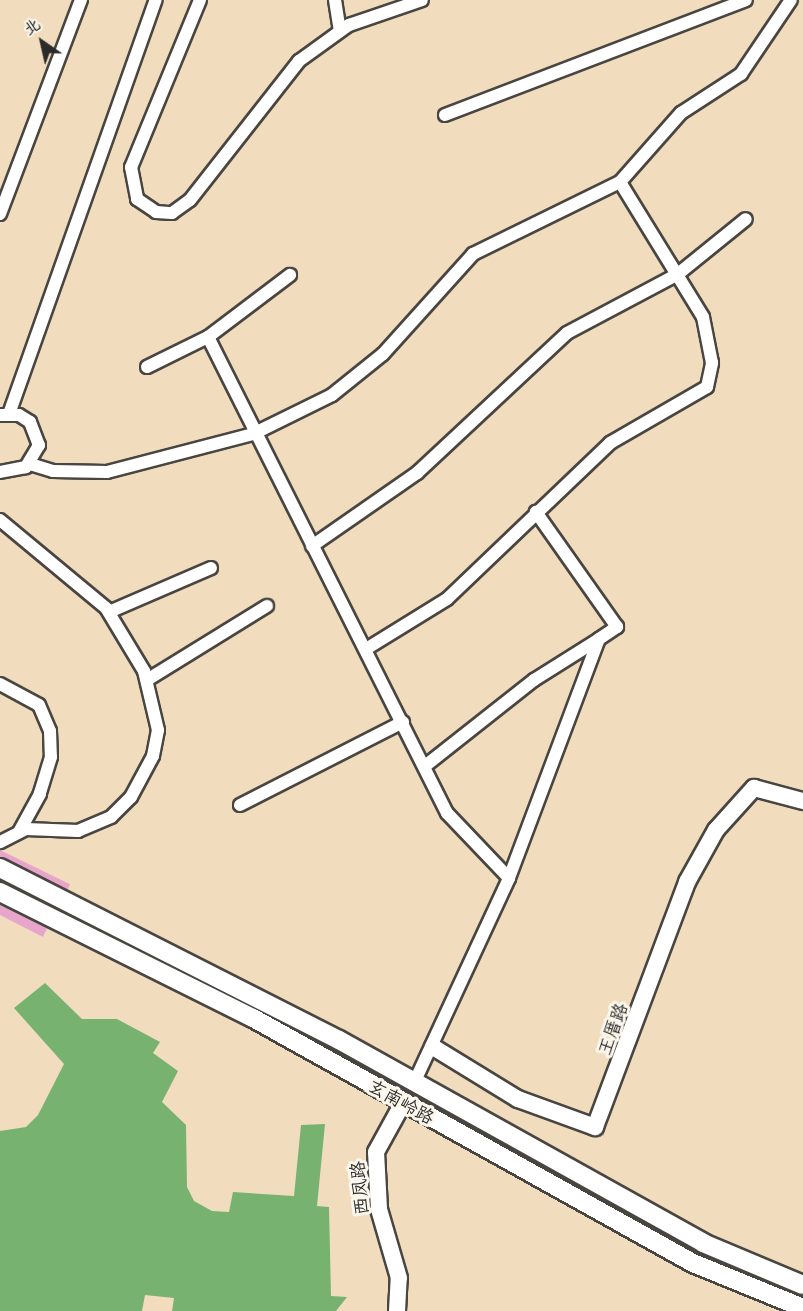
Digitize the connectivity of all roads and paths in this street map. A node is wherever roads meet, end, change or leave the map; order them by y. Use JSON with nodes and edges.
{"nodes":[{"id":1,"x":81,"y":0,"type":"edge"},
{"id":2,"x":156,"y":0,"type":"edge"},
{"id":3,"x":200,"y":0,"type":"edge"},
{"id":4,"x":335,"y":0,"type":"edge"},
{"id":5,"x":423,"y":0,"type":"edge"},
{"id":6,"x":746,"y":0,"type":"edge"},
{"id":7,"x":791,"y":0,"type":"edge"},
{"id":8,"x":340,"y":31,"type":"junction"},
{"id":9,"x":445,"y":115,"type":"dead end"},
{"id":10,"x":620,"y":182,"type":"junction"},
{"id":11,"x":0,"y":214,"type":"edge"},
{"id":12,"x":746,"y":219,"type":"dead end"},
{"id":13,"x":678,"y":274,"type":"junction"},
{"id":14,"x":290,"y":275,"type":"dead end"},
{"id":15,"x":208,"y":337,"type":"junction"},
{"id":16,"x":147,"y":367,"type":"dead end"},
{"id":17,"x":4,"y":415,"type":"edge"},
{"id":18,"x":253,"y":434,"type":"junction"},
{"id":19,"x":30,"y":464,"type":"junction"},
{"id":20,"x":0,"y":472,"type":"edge"},
{"id":21,"x":536,"y":512,"type":"junction"},
{"id":22,"x":0,"y":520,"type":"edge"},
{"id":23,"x":312,"y":546,"type":"junction"},
{"id":24,"x":211,"y":568,"type":"dead end"},
{"id":25,"x":267,"y":606,"type":"dead end"},
{"id":26,"x":109,"y":612,"type":"junction"},
{"id":27,"x":599,"y":639,"type":"junction"},
{"id":28,"x":366,"y":649,"type":"junction"},
{"id":29,"x":147,"y":680,"type":"junction"},
{"id":30,"x":0,"y":684,"type":"edge"},
{"id":31,"x":403,"y":722,"type":"junction"},
{"id":32,"x":424,"y":766,"type":"junction"},
{"id":33,"x":803,"y":801,"type":"edge"},
{"id":34,"x":240,"y":805,"type":"dead end"},
{"id":35,"x":19,"y":832,"type":"junction"},
{"id":36,"x":0,"y":842,"type":"edge"},
{"id":37,"x":0,"y":868,"type":"edge"},
{"id":38,"x":509,"y":878,"type":"junction"},
{"id":39,"x":0,"y":892,"type":"edge"},
{"id":40,"x":433,"y":1047,"type":"junction"},
{"id":41,"x":414,"y":1083,"type":"junction"},
{"id":42,"x":403,"y":1103,"type":"junction"},
{"id":43,"x":803,"y":1285,"type":"edge"},
{"id":44,"x":803,"y":1308,"type":"edge"},
{"id":45,"x":397,"y":1311,"type":"edge"}],
"edges":[{"from":1,"to":11,"type":"street"},
{"from":2,"to":17,"type":"street"},
{"from":3,"to":8,"type":"street"},
{"from":4,"to":8,"type":"street"},
{"from":5,"to":8,"type":"street"},
{"from":6,"to":9,"type":"street"},
{"from":7,"to":10,"type":"street"},
{"from":10,"to":13,"type":"street"},
{"from":10,"to":18,"type":"street"},
{"from":12,"to":13,"type":"street"},
{"from":13,"to":21,"type":"street"},
{"from":13,"to":23,"type":"street"},
{"from":14,"to":15,"type":"street"},
{"from":15,"to":16,"type":"street"},
{"from":15,"to":18,"type":"street"},
{"from":17,"to":19,"type":"street"},
{"from":18,"to":19,"type":"street"},
{"from":18,"to":23,"type":"street"},
{"from":19,"to":20,"type":"street"},
{"from":21,"to":27,"type":"street"},
{"from":21,"to":28,"type":"street"},
{"from":22,"to":26,"type":"street"},
{"from":23,"to":28,"type":"street"},
{"from":24,"to":26,"type":"street"},
{"from":25,"to":29,"type":"street"},
{"from":26,"to":29,"type":"street"},
{"from":27,"to":32,"type":"street"},
{"from":27,"to":38,"type":"street"},
{"from":28,"to":31,"type":"street"},
{"from":29,"to":35,"type":"street"},
{"from":30,"to":35,"type":"street"},
{"from":31,"to":32,"type":"street"},
{"from":31,"to":34,"type":"street"},
{"from":32,"to":38,"type":"street"},
{"from":33,"to":40,"type":"street","name":"王厝路"},
{"from":35,"to":36,"type":"street"},
{"from":37,"to":41,"type":"main road","name":"玄南岭路"},
{"from":38,"to":40,"type":"street"},
{"from":39,"to":42,"type":"main road","name":"玄南岭路"},
{"from":40,"to":41,"type":"street"},
{"from":41,"to":43,"type":"main road","name":"玄南岭路"},
{"from":42,"to":44,"type":"main road","name":"玄南岭路"},
{"from":42,"to":45,"type":"street","name":"西凤路"}]}
